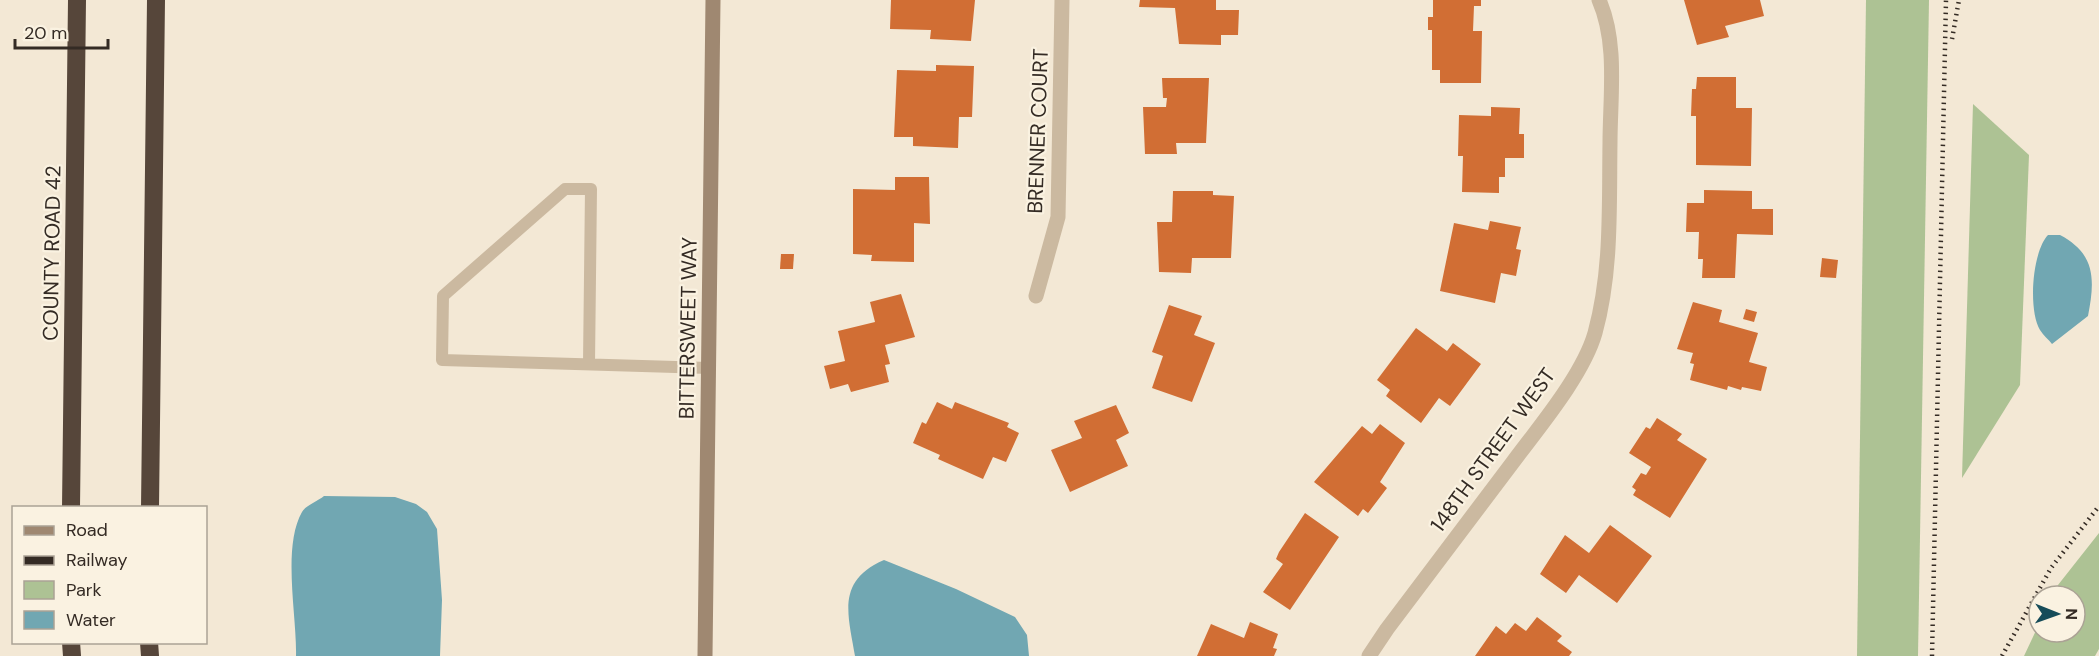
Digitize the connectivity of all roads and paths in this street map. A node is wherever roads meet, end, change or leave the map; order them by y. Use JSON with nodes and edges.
{"nodes":[{"id":1,"x":77,"y":0,"type":"edge"},
{"id":2,"x":156,"y":0,"type":"edge"},
{"id":3,"x":713,"y":0,"type":"edge"},
{"id":4,"x":1062,"y":0,"type":"edge"},
{"id":5,"x":1599,"y":0,"type":"edge"},
{"id":6,"x":1036,"y":296,"type":"dead end"},
{"id":7,"x":589,"y":364,"type":"junction"},
{"id":8,"x":709,"y":368,"type":"junction"},
{"id":9,"x":71,"y":506,"type":"edge"},
{"id":10,"x":150,"y":506,"type":"edge"},
{"id":11,"x":705,"y":656,"type":"edge"},
{"id":12,"x":1369,"y":656,"type":"edge"}],
"edges":[{"from":1,"to":9,"type":"highway","name":"COUNTY ROAD 42"},
{"from":2,"to":10,"type":"highway"},
{"from":3,"to":8,"type":"street","name":"BITTERSWEET WAY"},
{"from":4,"to":6,"type":"street","name":"BRENNER COURT"},
{"from":5,"to":12,"type":"street","name":"148TH STREET WEST"},
{"from":7,"to":7,"type":"lane"},
{"from":7,"to":8,"type":"lane"},
{"from":8,"to":11,"type":"street","name":"BITTERSWEET WAY"}]}
